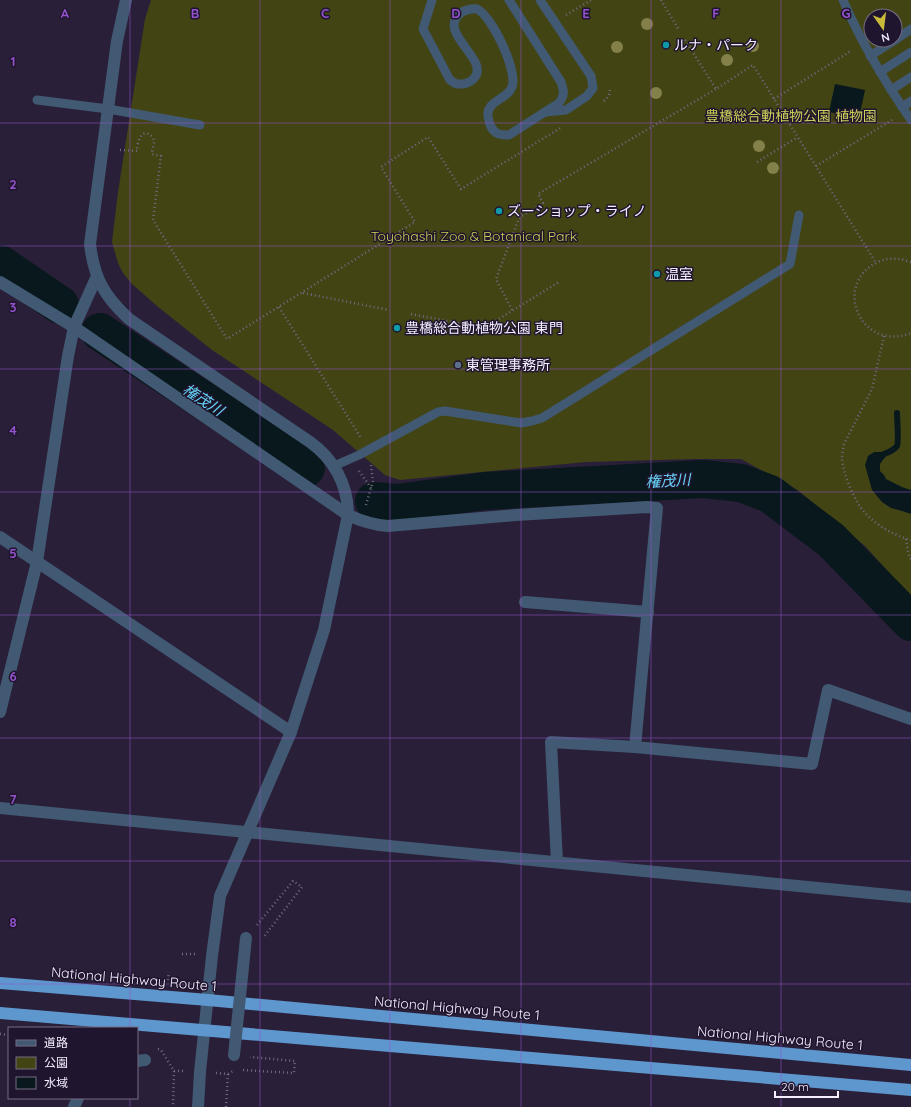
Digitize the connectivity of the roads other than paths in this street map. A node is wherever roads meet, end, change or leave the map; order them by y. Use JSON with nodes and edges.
{"nodes":[{"id":1,"x":126,"y":0,"type":"edge"},
{"id":2,"x":432,"y":0,"type":"edge"},
{"id":3,"x":509,"y":0,"type":"edge"},
{"id":4,"x":540,"y":0,"type":"edge"},
{"id":5,"x":842,"y":0,"type":"edge"},
{"id":6,"x":882,"y":48,"type":"edge"},
{"id":7,"x":911,"y":52,"type":"edge"},
{"id":8,"x":870,"y":56,"type":"junction"},
{"id":9,"x":880,"y":72,"type":"junction"},
{"id":10,"x":911,"y":77,"type":"edge"},
{"id":11,"x":891,"y":90,"type":"junction"},
{"id":12,"x":37,"y":100,"type":"dead end"},
{"id":13,"x":911,"y":102,"type":"edge"},
{"id":14,"x":108,"y":109,"type":"junction"},
{"id":15,"x":904,"y":110,"type":"junction"},
{"id":16,"x":543,"y":112,"type":"junction"},
{"id":17,"x":911,"y":120,"type":"edge"},
{"id":18,"x":200,"y":125,"type":"dead end"},
{"id":19,"x":799,"y":215,"type":"dead end"},
{"id":20,"x":97,"y":276,"type":"junction"},
{"id":21,"x":0,"y":282,"type":"edge"},
{"id":22,"x":74,"y":328,"type":"junction"},
{"id":23,"x":334,"y":466,"type":"junction"},
{"id":24,"x":348,"y":515,"type":"junction"},
{"id":25,"x":0,"y":537,"type":"edge"},
{"id":26,"x":37,"y":562,"type":"junction"},
{"id":27,"x":525,"y":602,"type":"dead end"},
{"id":28,"x":648,"y":612,"type":"junction"},
{"id":29,"x":0,"y":712,"type":"edge"},
{"id":30,"x":911,"y":719,"type":"edge"},
{"id":31,"x":292,"y":732,"type":"junction"},
{"id":32,"x":635,"y":747,"type":"junction"},
{"id":33,"x":0,"y":808,"type":"edge"},
{"id":34,"x":248,"y":832,"type":"junction"},
{"id":35,"x":557,"y":862,"type":"junction"},
{"id":36,"x":911,"y":897,"type":"edge"},
{"id":37,"x":246,"y":938,"type":"road end"},
{"id":38,"x":0,"y":983,"type":"edge"},
{"id":39,"x":208,"y":1000,"type":"junction"},
{"id":40,"x":0,"y":1013,"type":"edge"},
{"id":41,"x":204,"y":1030,"type":"junction"},
{"id":42,"x":234,"y":1056,"type":"road end"},
{"id":43,"x":911,"y":1065,"type":"edge"},
{"id":44,"x":911,"y":1090,"type":"edge"},
{"id":45,"x":198,"y":1107,"type":"edge"}],
"edges":[{"from":1,"to":14,"type":"street"},
{"from":2,"to":16,"type":"lane"},
{"from":3,"to":16,"type":"lane"},
{"from":4,"to":16,"type":"lane"},
{"from":5,"to":8,"type":"lane"},
{"from":6,"to":8,"type":"lane"},
{"from":7,"to":9,"type":"lane"},
{"from":8,"to":9,"type":"lane"},
{"from":9,"to":11,"type":"lane"},
{"from":10,"to":11,"type":"lane"},
{"from":11,"to":15,"type":"lane"},
{"from":12,"to":14,"type":"lane"},
{"from":13,"to":15,"type":"lane"},
{"from":14,"to":18,"type":"lane"},
{"from":14,"to":20,"type":"street"},
{"from":15,"to":17,"type":"lane"},
{"from":19,"to":23,"type":"lane"},
{"from":20,"to":22,"type":"street"},
{"from":20,"to":23,"type":"street"},
{"from":21,"to":22,"type":"street"},
{"from":22,"to":24,"type":"street"},
{"from":22,"to":26,"type":"street"},
{"from":23,"to":24,"type":"street"},
{"from":24,"to":28,"type":"street"},
{"from":24,"to":31,"type":"street"},
{"from":25,"to":26,"type":"street"},
{"from":26,"to":29,"type":"street"},
{"from":26,"to":31,"type":"street"},
{"from":27,"to":28,"type":"street"},
{"from":28,"to":32,"type":"street"},
{"from":30,"to":32,"type":"street"},
{"from":31,"to":34,"type":"street"},
{"from":32,"to":35,"type":"street"},
{"from":33,"to":34,"type":"street"},
{"from":34,"to":35,"type":"street"},
{"from":34,"to":39,"type":"street"},
{"from":35,"to":36,"type":"street"},
{"from":37,"to":42,"type":"street","bridge":true},
{"from":38,"to":39,"type":"highway","name":"National Highway Route 1"},
{"from":39,"to":41,"type":"street"},
{"from":39,"to":43,"type":"highway","name":"National Highway Route 1"},
{"from":40,"to":41,"type":"highway"},
{"from":41,"to":44,"type":"highway"},
{"from":41,"to":45,"type":"street"}]}
